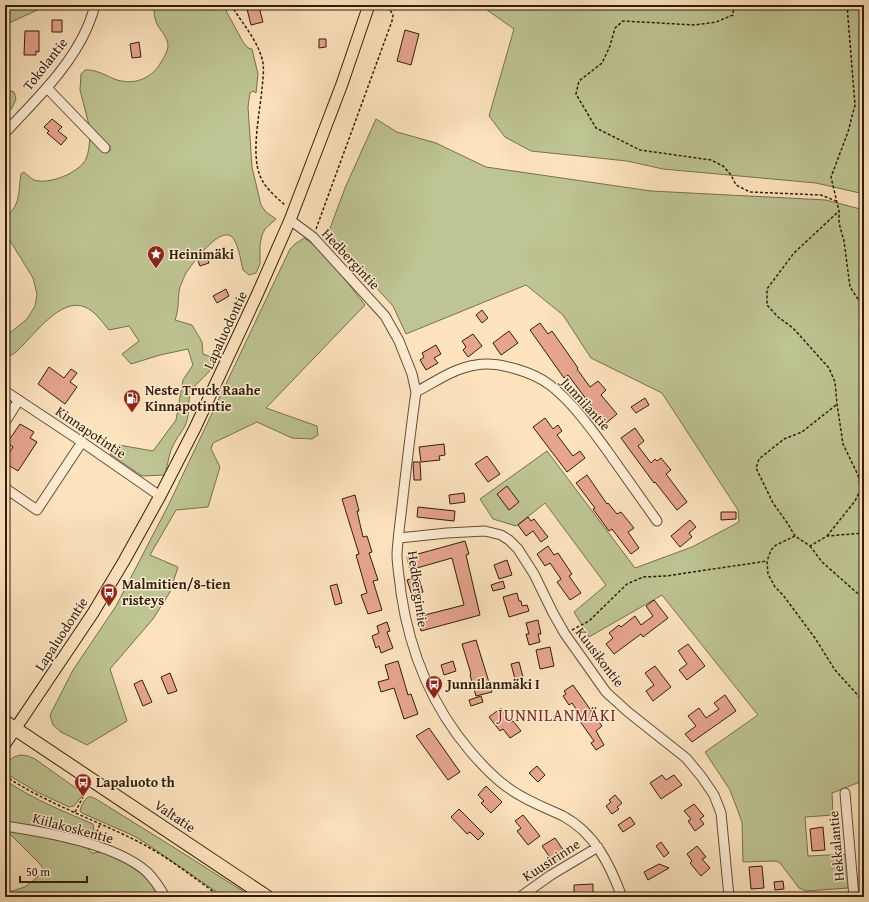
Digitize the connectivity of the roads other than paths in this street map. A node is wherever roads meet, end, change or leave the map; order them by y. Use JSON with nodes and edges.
{"nodes":[{"id":1,"x":95,"y":5,"type":"edge"},
{"id":2,"x":369,"y":5,"type":"edge"},
{"id":3,"x":47,"y":88,"type":"junction"},
{"id":4,"x":5,"y":133,"type":"edge"},
{"id":5,"x":105,"y":148,"type":"dead end"},
{"id":6,"x":292,"y":216,"type":"junction"},
{"id":7,"x":5,"y":391,"type":"edge"},
{"id":8,"x":416,"y":392,"type":"junction"},
{"id":9,"x":19,"y":400,"type":"junction"},
{"id":10,"x":5,"y":422,"type":"edge"},
{"id":11,"x":82,"y":442,"type":"junction"},
{"id":12,"x":5,"y":488,"type":"edge"},
{"id":13,"x":160,"y":496,"type":"junction"},
{"id":14,"x":657,"y":521,"type":"dead end"},
{"id":15,"x":399,"y":538,"type":"junction"},
{"id":16,"x":10,"y":726,"type":"edge"},
{"id":17,"x":5,"y":744,"type":"edge"},
{"id":18,"x":845,"y":793,"type":"dead end"},
{"id":19,"x":5,"y":826,"type":"edge"},
{"id":20,"x":598,"y":847,"type":"junction"},
{"id":21,"x":165,"y":897,"type":"edge"},
{"id":22,"x":267,"y":897,"type":"edge"},
{"id":23,"x":520,"y":897,"type":"edge"},
{"id":24,"x":622,"y":897,"type":"edge"},
{"id":25,"x":729,"y":897,"type":"edge"},
{"id":26,"x":854,"y":897,"type":"edge"}],
"edges":[{"from":1,"to":3,"type":"street","name":"Tokolantie"},
{"from":2,"to":6,"type":"main road","name":"Lapaluodontie"},
{"from":3,"to":4,"type":"street","name":"Tokolantie"},
{"from":3,"to":5,"type":"street"},
{"from":6,"to":8,"type":"street","name":"Hedbergintie"},
{"from":6,"to":13,"type":"main road","name":"Lapaluodontie"},
{"from":7,"to":9,"type":"street","name":"Kinnapotintie"},
{"from":8,"to":14,"type":"street","name":"Junnilantie"},
{"from":8,"to":15,"type":"street","name":"Hedbergintie"},
{"from":9,"to":10,"type":"street"},
{"from":9,"to":11,"type":"street","name":"Kinnapotintie"},
{"from":11,"to":12,"type":"street"},
{"from":11,"to":13,"type":"street","name":"Kinnapotintie"},
{"from":13,"to":16,"type":"main road","name":"Lapaluodontie"},
{"from":15,"to":20,"type":"street","name":"Hedbergintie"},
{"from":15,"to":25,"type":"street","name":"Kuusikontie"},
{"from":16,"to":17,"type":"main road","name":"Lapaluodontie"},
{"from":16,"to":22,"type":"highway","name":"Valtatie"},
{"from":18,"to":26,"type":"street","name":"Hekkalantie"},
{"from":19,"to":21,"type":"street","name":"Kiilakoskentie"},
{"from":20,"to":23,"type":"street","name":"Kuusirinne"},
{"from":20,"to":24,"type":"street","name":"Hedbergintie"}]}
